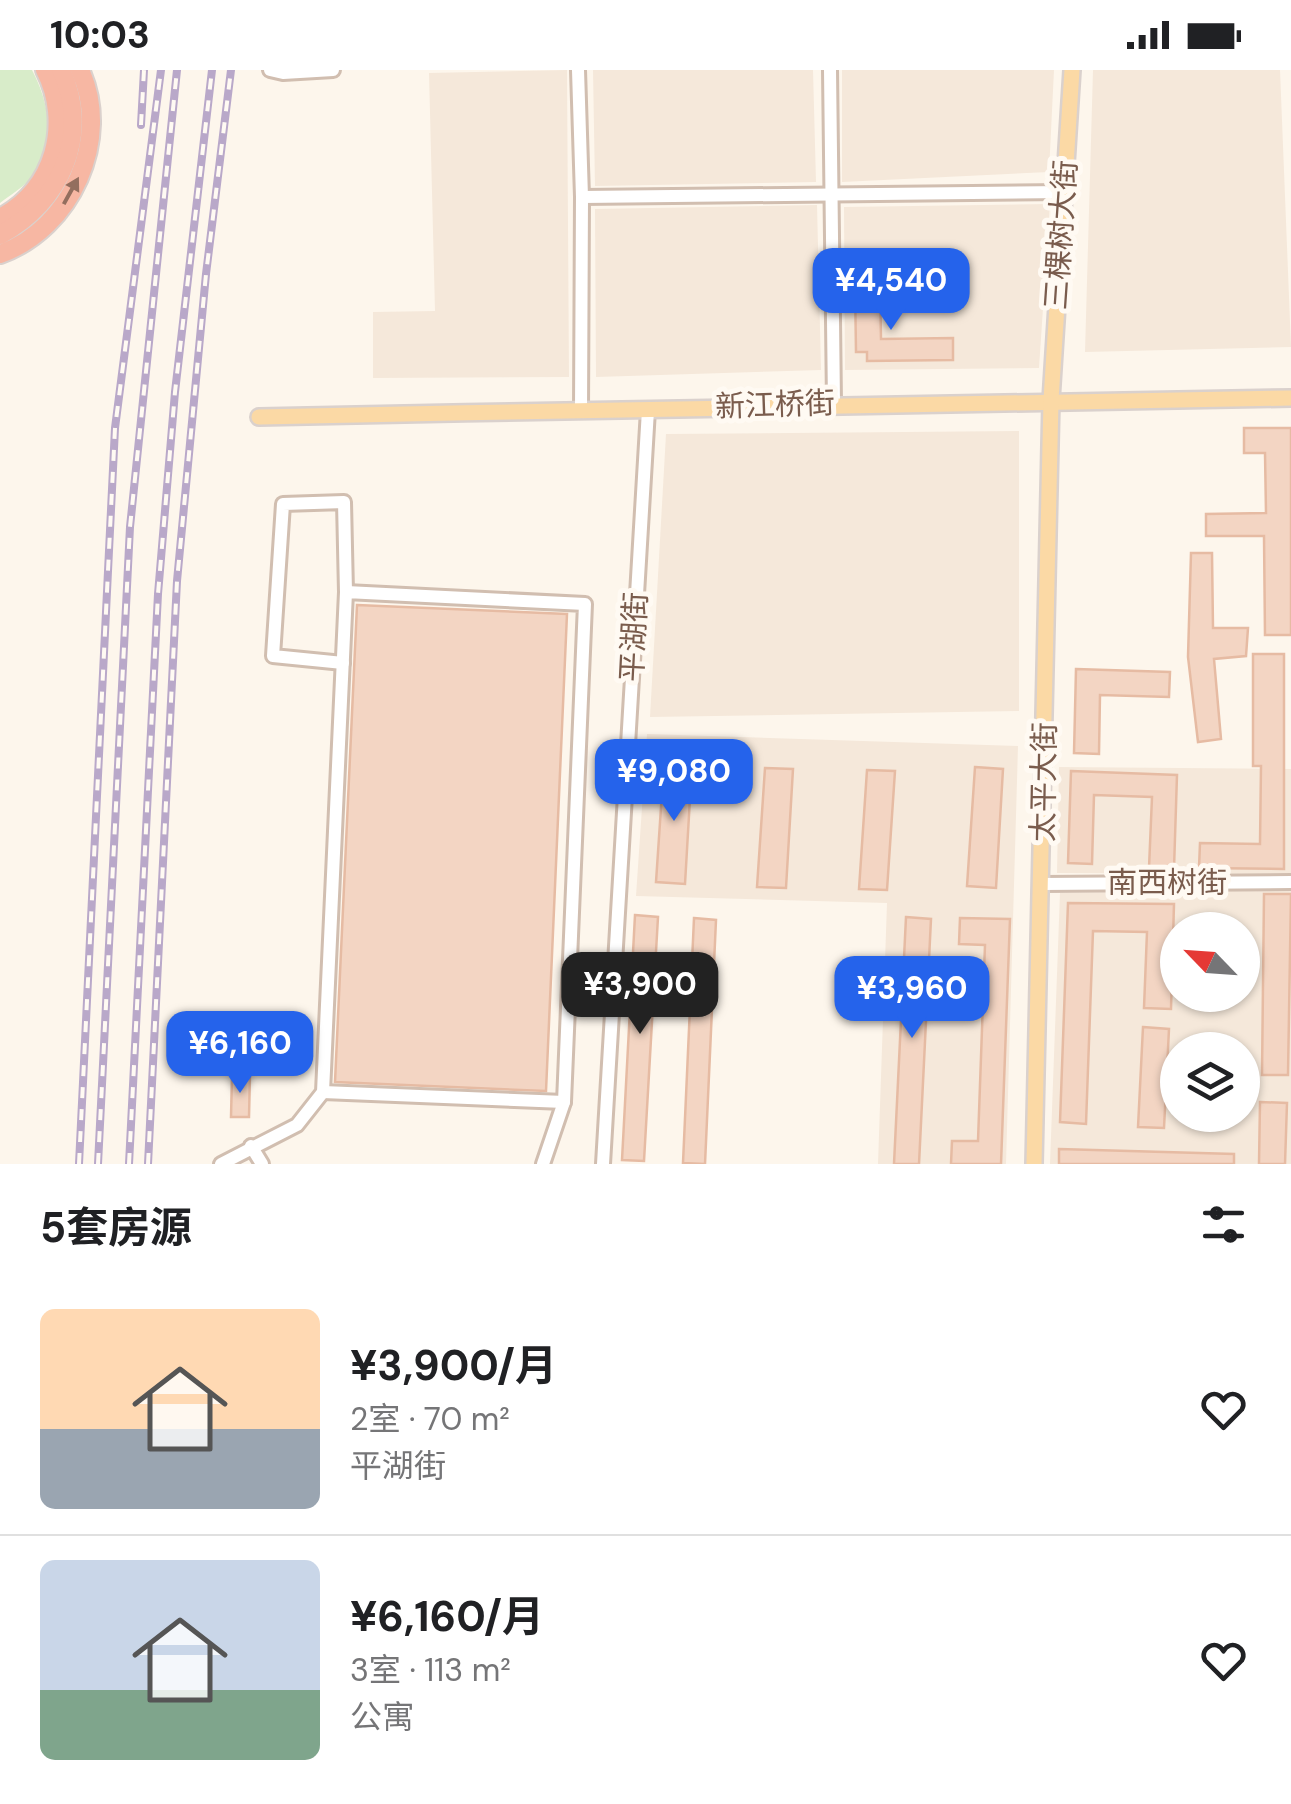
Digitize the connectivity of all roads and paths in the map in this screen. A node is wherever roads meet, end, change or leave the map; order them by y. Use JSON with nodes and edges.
{"nodes":[{"id":1,"x":44,"y":70,"type":"edge"},
{"id":2,"x":61,"y":70,"type":"edge"},
{"id":3,"x":80,"y":70,"type":"edge"},
{"id":4,"x":333,"y":70,"type":"edge"},
{"id":5,"x":578,"y":70,"type":"edge"},
{"id":6,"x":830,"y":70,"type":"edge"},
{"id":7,"x":1072,"y":70,"type":"edge"},
{"id":8,"x":272,"y":72,"type":"edge"},
{"id":9,"x":831,"y":192,"type":"junction"},
{"id":10,"x":1064,"y":192,"type":"junction"},
{"id":11,"x":582,"y":197,"type":"junction"},
{"id":12,"x":0,"y":218,"type":"edge"},
{"id":13,"x":0,"y":235,"type":"edge"},
{"id":14,"x":0,"y":254,"type":"edge"},
{"id":15,"x":1291,"y":398,"type":"edge"},
{"id":16,"x":1051,"y":400,"type":"junction"},
{"id":17,"x":834,"y":403,"type":"junction"},
{"id":18,"x":648,"y":410,"type":"junction"},
{"id":19,"x":581,"y":411,"type":"junction"},
{"id":20,"x":258,"y":418,"type":"dead end"},
{"id":21,"x":346,"y":592,"type":"junction"},
{"id":22,"x":343,"y":664,"type":"junction"},
{"id":23,"x":1291,"y":882,"type":"edge"},
{"id":24,"x":1042,"y":884,"type":"junction"},
{"id":25,"x":323,"y":1092,"type":"junction"},
{"id":26,"x":564,"y":1102,"type":"junction"},
{"id":27,"x":251,"y":1146,"type":"junction"},
{"id":28,"x":221,"y":1164,"type":"edge"},
{"id":29,"x":262,"y":1164,"type":"edge"},
{"id":30,"x":544,"y":1164,"type":"edge"},
{"id":31,"x":603,"y":1164,"type":"edge"},
{"id":32,"x":1034,"y":1164,"type":"edge"}],
"edges":[{"from":1,"to":12,"type":"highway"},
{"from":2,"to":13,"type":"highway"},
{"from":14,"to":3,"type":"highway","one_way":true},
{"from":4,"to":8,"type":"street"},
{"from":5,"to":11,"type":"street"},
{"from":6,"to":9,"type":"street"},
{"from":7,"to":10,"type":"main road","name":"三棵树大街"},
{"from":9,"to":10,"type":"street"},
{"from":9,"to":11,"type":"street"},
{"from":9,"to":17,"type":"street"},
{"from":10,"to":16,"type":"main road","name":"三棵树大街"},
{"from":11,"to":19,"type":"street"},
{"from":15,"to":16,"type":"main road","name":"新江桥街"},
{"from":16,"to":17,"type":"main road","name":"新江桥街"},
{"from":16,"to":24,"type":"main road","name":"太平大街"},
{"from":17,"to":18,"type":"main road","name":"新江桥街"},
{"from":18,"to":19,"type":"main road","name":"新江桥街"},
{"from":18,"to":31,"type":"street","name":"平湖街"},
{"from":19,"to":20,"type":"main road","name":"新江桥街"},
{"from":21,"to":22,"type":"street"},
{"from":21,"to":22,"type":"street"},
{"from":21,"to":26,"type":"street"},
{"from":22,"to":25,"type":"street"},
{"from":23,"to":24,"type":"street","name":"南西树街"},
{"from":24,"to":32,"type":"main road","name":"太平大街"},
{"from":25,"to":26,"type":"street"},
{"from":25,"to":27,"type":"street"},
{"from":26,"to":30,"type":"street"},
{"from":27,"to":28,"type":"street"},
{"from":27,"to":29,"type":"street"}]}
